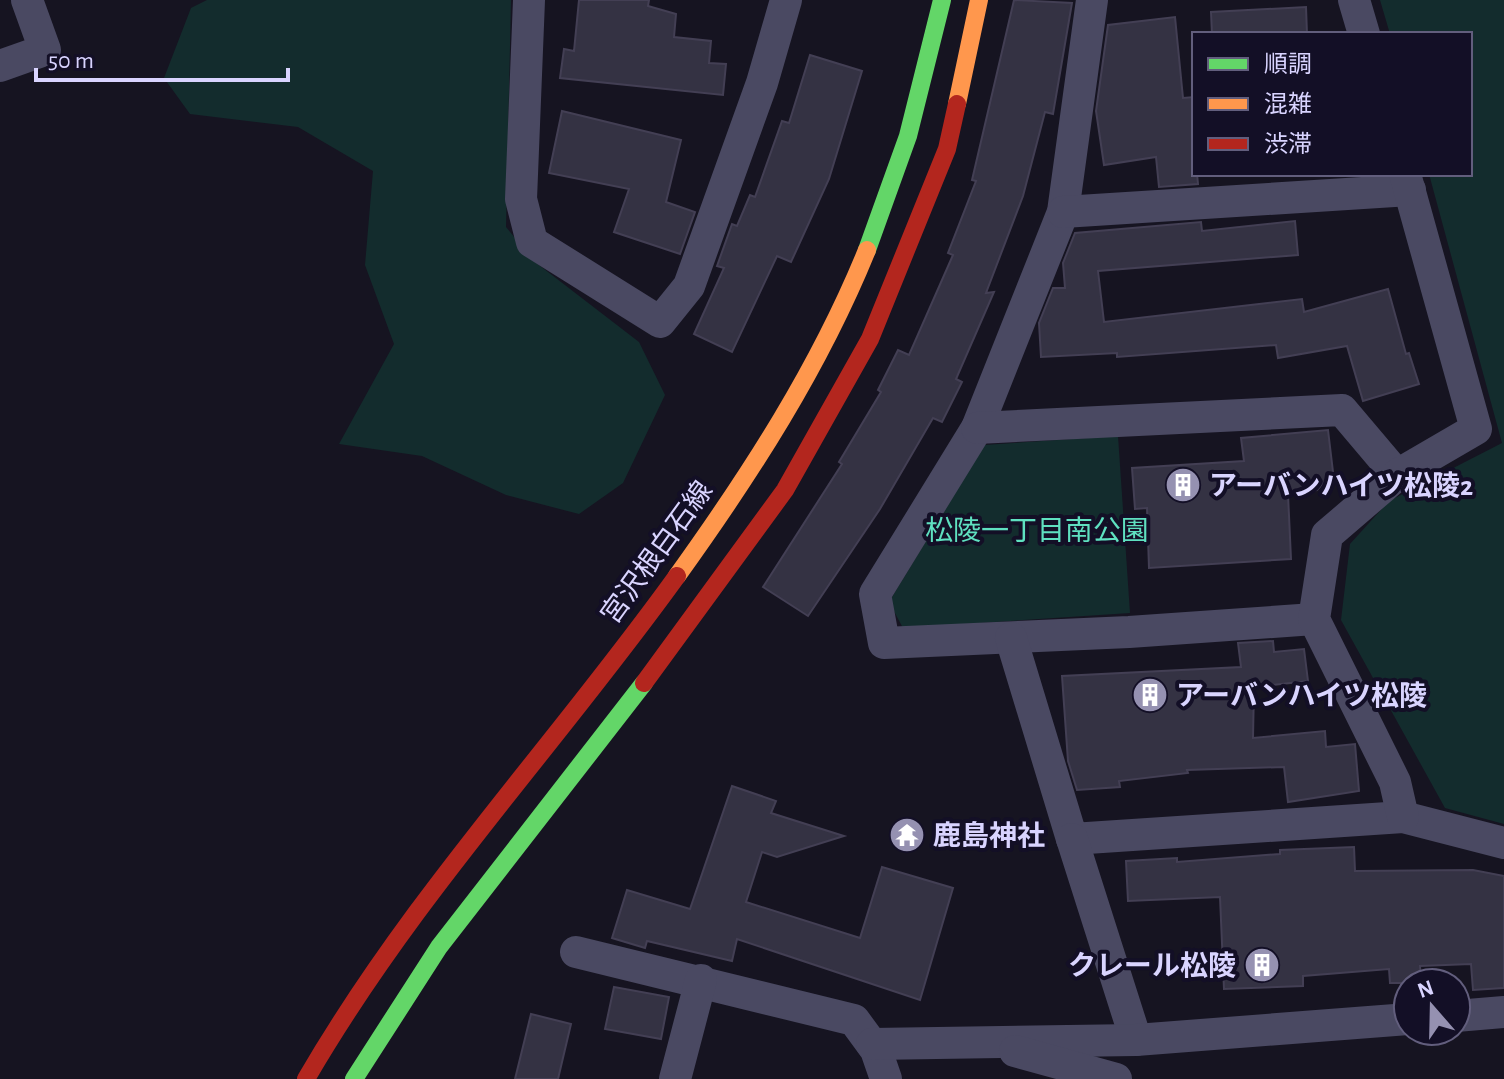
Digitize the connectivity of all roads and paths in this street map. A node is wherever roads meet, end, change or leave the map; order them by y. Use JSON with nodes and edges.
{"nodes":[{"id":1,"x":27,"y":0,"type":"edge"},
{"id":2,"x":529,"y":0,"type":"edge"},
{"id":3,"x":786,"y":0,"type":"edge"},
{"id":4,"x":942,"y":0,"type":"edge"},
{"id":5,"x":979,"y":0,"type":"edge"},
{"id":6,"x":1092,"y":0,"type":"edge"},
{"id":7,"x":1354,"y":0,"type":"edge"},
{"id":8,"x":1363,"y":32,"type":"edge"},
{"id":9,"x":0,"y":66,"type":"edge"},
{"id":10,"x":1407,"y":182,"type":"edge"},
{"id":11,"x":1063,"y":212,"type":"junction"},
{"id":12,"x":977,"y":428,"type":"junction"},
{"id":13,"x":1397,"y":475,"type":"junction"},
{"id":14,"x":1314,"y":619,"type":"junction"},
{"id":15,"x":1011,"y":638,"type":"junction"},
{"id":16,"x":1403,"y":817,"type":"junction"},
{"id":17,"x":1072,"y":839,"type":"junction"},
{"id":18,"x":1504,"y":843,"type":"edge"},
{"id":19,"x":576,"y":952,"type":"dead end"},
{"id":20,"x":701,"y":980,"type":"junction"},
{"id":21,"x":1504,"y":1012,"type":"edge"},
{"id":22,"x":1472,"y":1015,"type":"edge"},
{"id":23,"x":1392,"y":1020,"type":"edge"},
{"id":24,"x":1136,"y":1040,"type":"junction"},
{"id":25,"x":979,"y":1042,"type":"junction"},
{"id":26,"x":872,"y":1044,"type":"junction"},
{"id":27,"x":306,"y":1079,"type":"edge"},
{"id":28,"x":354,"y":1079,"type":"edge"},
{"id":29,"x":675,"y":1079,"type":"edge"},
{"id":30,"x":886,"y":1079,"type":"edge"},
{"id":31,"x":1116,"y":1079,"type":"edge"}],
"edges":[{"from":1,"to":9,"type":"street"},
{"from":2,"to":3,"type":"street"},
{"from":4,"to":27,"type":"street","name":"宮沢根白石線"},
{"from":5,"to":28,"type":"street"},
{"from":6,"to":11,"type":"street"},
{"from":7,"to":8,"type":"street"},
{"from":10,"to":11,"type":"street"},
{"from":10,"to":13,"type":"street"},
{"from":11,"to":12,"type":"street"},
{"from":12,"to":13,"type":"street"},
{"from":12,"to":15,"type":"street"},
{"from":13,"to":14,"type":"street"},
{"from":14,"to":15,"type":"street"},
{"from":14,"to":16,"type":"street"},
{"from":15,"to":17,"type":"street"},
{"from":16,"to":17,"type":"street"},
{"from":16,"to":18,"type":"street"},
{"from":17,"to":24,"type":"street"},
{"from":19,"to":20,"type":"street"},
{"from":20,"to":26,"type":"street"},
{"from":20,"to":29,"type":"street"},
{"from":21,"to":22,"type":"street"},
{"from":23,"to":24,"type":"street"},
{"from":24,"to":25,"type":"street"},
{"from":25,"to":26,"type":"street"},
{"from":25,"to":31,"type":"street"},
{"from":26,"to":30,"type":"street"}]}
